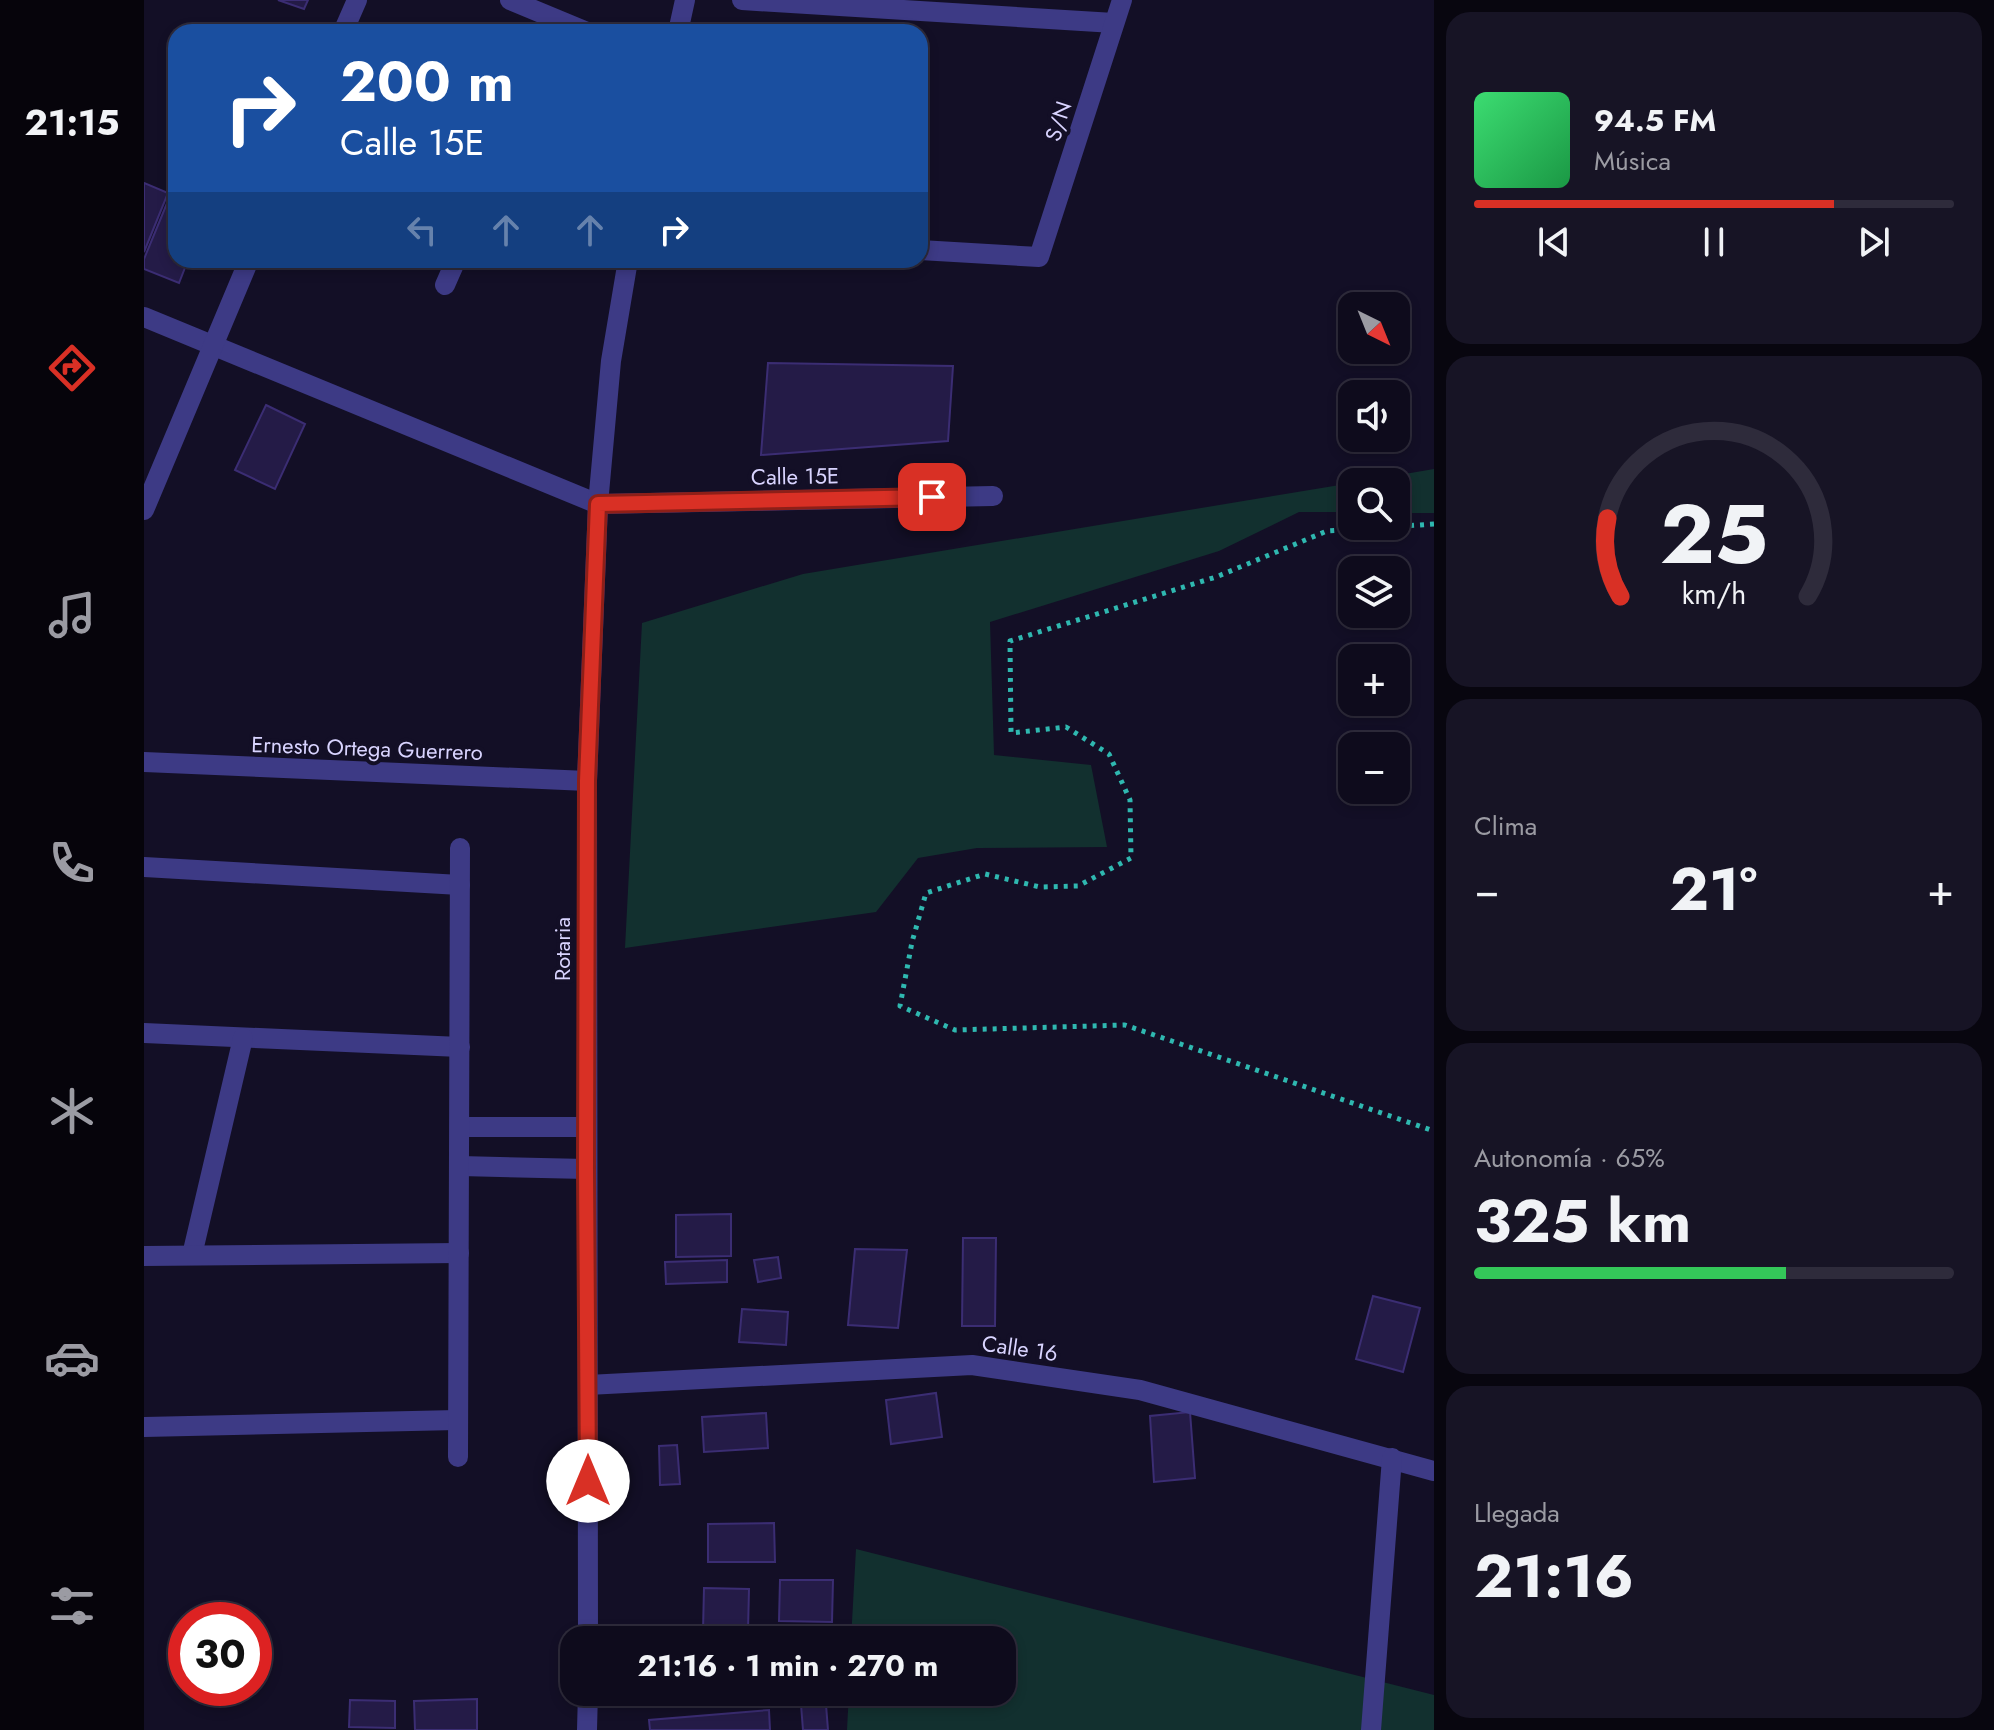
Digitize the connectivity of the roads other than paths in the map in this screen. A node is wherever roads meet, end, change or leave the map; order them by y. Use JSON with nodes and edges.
{"nodes":[{"id":1,"x":357,"y":0,"type":"edge"},
{"id":2,"x":510,"y":0,"type":"edge"},
{"id":3,"x":685,"y":0,"type":"edge"},
{"id":4,"x":742,"y":0,"type":"edge"},
{"id":5,"x":1122,"y":0,"type":"edge"},
{"id":6,"x":1114,"y":23,"type":"junction"},
{"id":7,"x":346,"y":24,"type":"edge"},
{"id":8,"x":552,"y":24,"type":"edge"},
{"id":9,"x":680,"y":24,"type":"edge"},
{"id":10,"x":928,"y":250,"type":"edge"},
{"id":11,"x":246,"y":268,"type":"edge"},
{"id":12,"x":452,"y":268,"type":"edge"},
{"id":13,"x":627,"y":268,"type":"edge"},
{"id":14,"x":445,"y":285,"type":"dead end"},
{"id":15,"x":144,"y":317,"type":"edge"},
{"id":16,"x":213,"y":344,"type":"junction"},
{"id":17,"x":993,"y":496,"type":"dead end"},
{"id":18,"x":598,"y":504,"type":"junction"},
{"id":19,"x":144,"y":510,"type":"edge"},
{"id":20,"x":144,"y":762,"type":"edge"},
{"id":21,"x":587,"y":781,"type":"junction"},
{"id":22,"x":460,"y":848,"type":"dead end"},
{"id":23,"x":144,"y":867,"type":"edge"},
{"id":24,"x":460,"y":885,"type":"junction"},
{"id":25,"x":144,"y":1033,"type":"edge"},
{"id":26,"x":243,"y":1038,"type":"junction"},
{"id":27,"x":460,"y":1047,"type":"junction"},
{"id":28,"x":460,"y":1127,"type":"junction"},
{"id":29,"x":586,"y":1127,"type":"junction"},
{"id":30,"x":460,"y":1166,"type":"junction"},
{"id":31,"x":586,"y":1169,"type":"junction"},
{"id":32,"x":459,"y":1253,"type":"junction"},
{"id":33,"x":192,"y":1255,"type":"junction"},
{"id":34,"x":144,"y":1256,"type":"edge"},
{"id":35,"x":588,"y":1385,"type":"junction"},
{"id":36,"x":457,"y":1420,"type":"junction"},
{"id":37,"x":144,"y":1427,"type":"edge"},
{"id":38,"x":458,"y":1457,"type":"dead end"},
{"id":39,"x":1392,"y":1458,"type":"junction"},
{"id":40,"x":1434,"y":1471,"type":"edge"},
{"id":41,"x":588,"y":1626,"type":"edge"},
{"id":42,"x":588,"y":1706,"type":"edge"},
{"id":43,"x":587,"y":1730,"type":"edge"},
{"id":44,"x":1371,"y":1730,"type":"edge"}],
"edges":[{"from":1,"to":7,"type":"street"},
{"from":2,"to":8,"type":"street"},
{"from":3,"to":9,"type":"street"},
{"from":4,"to":6,"type":"street"},
{"from":5,"to":6,"type":"street","name":"S/N"},
{"from":6,"to":10,"type":"street","name":"S/N"},
{"from":11,"to":16,"type":"street"},
{"from":12,"to":14,"type":"street"},
{"from":13,"to":18,"type":"street","name":"Rotaria"},
{"from":15,"to":16,"type":"street"},
{"from":16,"to":18,"type":"street"},
{"from":16,"to":19,"type":"street"},
{"from":17,"to":18,"type":"street","name":"Calle 15E"},
{"from":18,"to":21,"type":"street","name":"Rotaria"},
{"from":20,"to":21,"type":"street","name":"Ernesto Ortega Guerrero"},
{"from":21,"to":29,"type":"street","name":"Rotaria"},
{"from":22,"to":24,"type":"street"},
{"from":23,"to":24,"type":"street"},
{"from":24,"to":27,"type":"street"},
{"from":25,"to":26,"type":"street"},
{"from":26,"to":27,"type":"street"},
{"from":26,"to":33,"type":"street"},
{"from":27,"to":28,"type":"street"},
{"from":28,"to":29,"type":"street"},
{"from":28,"to":30,"type":"street"},
{"from":29,"to":31,"type":"street","name":"Rotaria"},
{"from":30,"to":31,"type":"street"},
{"from":30,"to":32,"type":"street"},
{"from":31,"to":35,"type":"street","name":"Rotaria"},
{"from":32,"to":33,"type":"street"},
{"from":32,"to":36,"type":"street"},
{"from":33,"to":34,"type":"street"},
{"from":35,"to":39,"type":"street","name":"Calle 16"},
{"from":35,"to":41,"type":"street","name":"Rotaria"},
{"from":36,"to":37,"type":"street"},
{"from":36,"to":38,"type":"street"},
{"from":39,"to":40,"type":"street","name":"Calle 16"},
{"from":39,"to":44,"type":"street"},
{"from":42,"to":43,"type":"street"}]}
